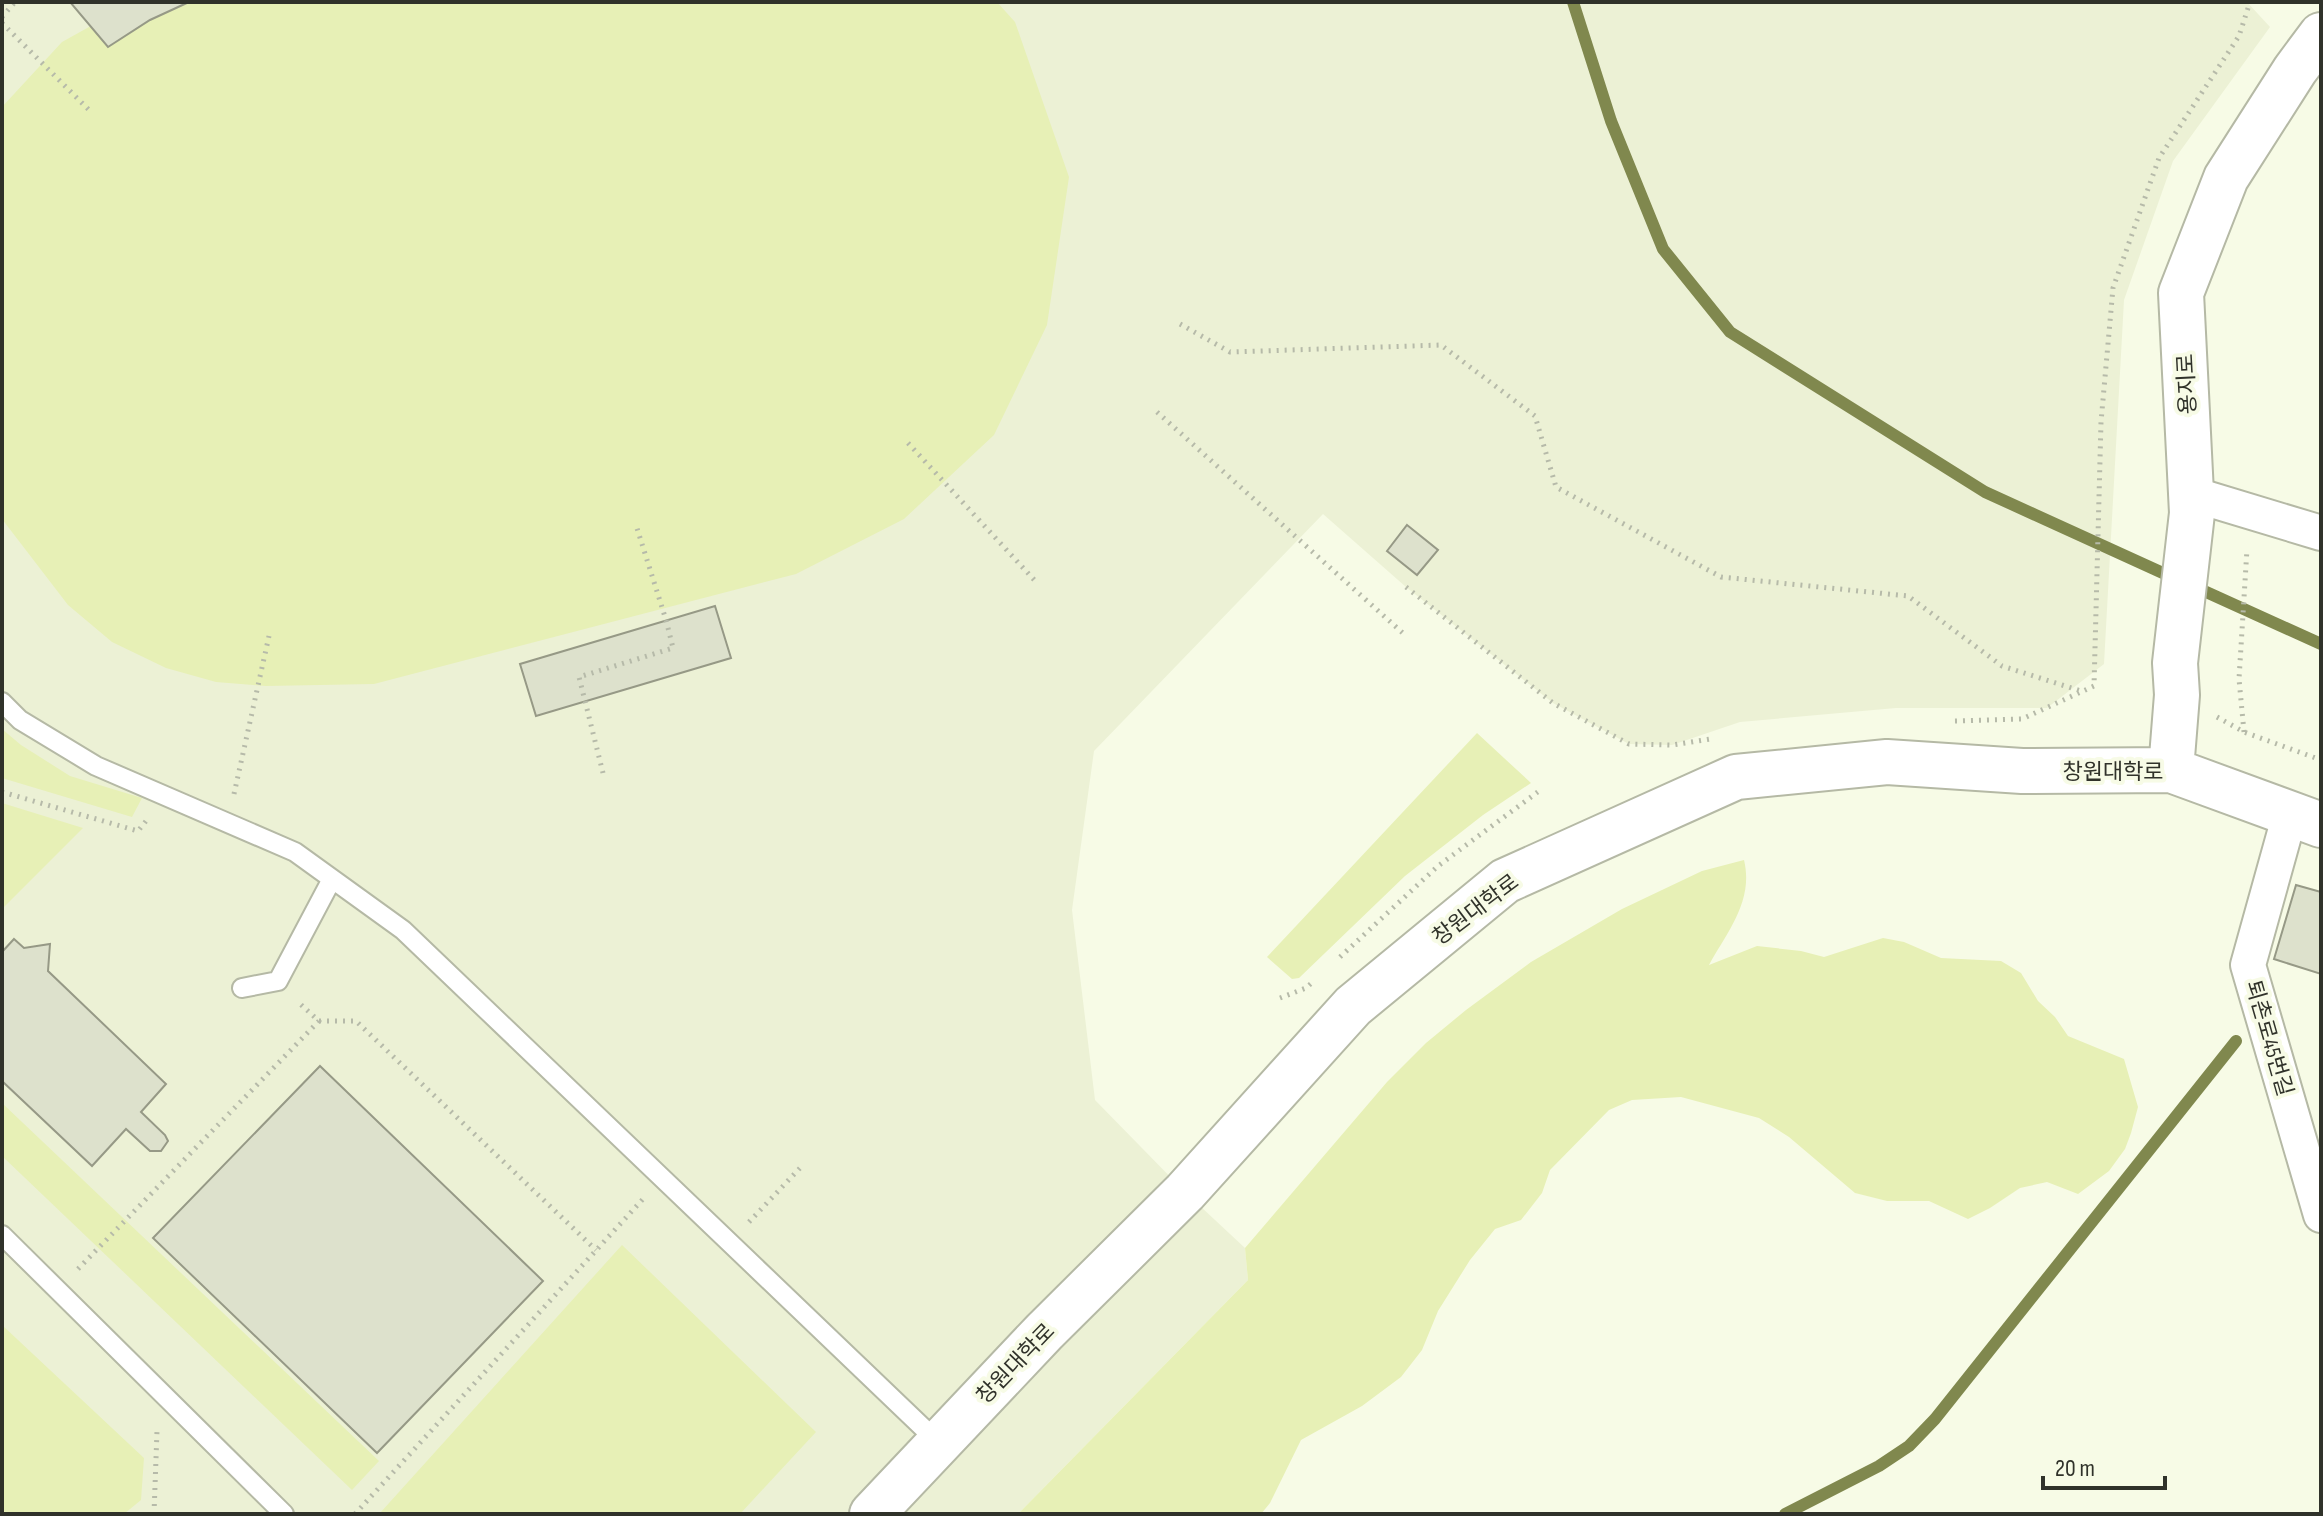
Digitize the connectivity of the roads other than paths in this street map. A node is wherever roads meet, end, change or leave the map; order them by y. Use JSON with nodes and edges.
{"nodes":[{"id":1,"x":2321,"y":35,"type":"edge"},
{"id":2,"x":2192,"y":503,"type":"junction"},
{"id":3,"x":2321,"y":533,"type":"edge"},
{"id":4,"x":2,"y":702,"type":"edge"},
{"id":5,"x":2171,"y":770,"type":"junction"},
{"id":6,"x":2305,"y":819,"type":"edge"},
{"id":7,"x":332,"y":879,"type":"junction"},
{"id":8,"x":242,"y":988,"type":"dead end"},
{"id":9,"x":2318,"y":1197,"type":"edge"},
{"id":10,"x":2,"y":1235,"type":"edge"},
{"id":11,"x":939,"y":1443,"type":"junction"},
{"id":12,"x":284,"y":1514,"type":"edge"},
{"id":13,"x":872,"y":1514,"type":"edge"}],
"edges":[{"from":1,"to":2,"type":"street","name":"용지로"},
{"from":2,"to":3,"type":"street"},
{"from":2,"to":5,"type":"street","name":"용지로"},
{"from":4,"to":7,"type":"lane"},
{"from":5,"to":6,"type":"street","name":"창원대학로"},
{"from":5,"to":11,"type":"street","name":"창원대학로"},
{"from":6,"to":9,"type":"street","name":"퇴촌로45번길"},
{"from":7,"to":8,"type":"lane"},
{"from":7,"to":11,"type":"lane"},
{"from":10,"to":12,"type":"lane"},
{"from":11,"to":13,"type":"street","name":"창원대학로"}]}
